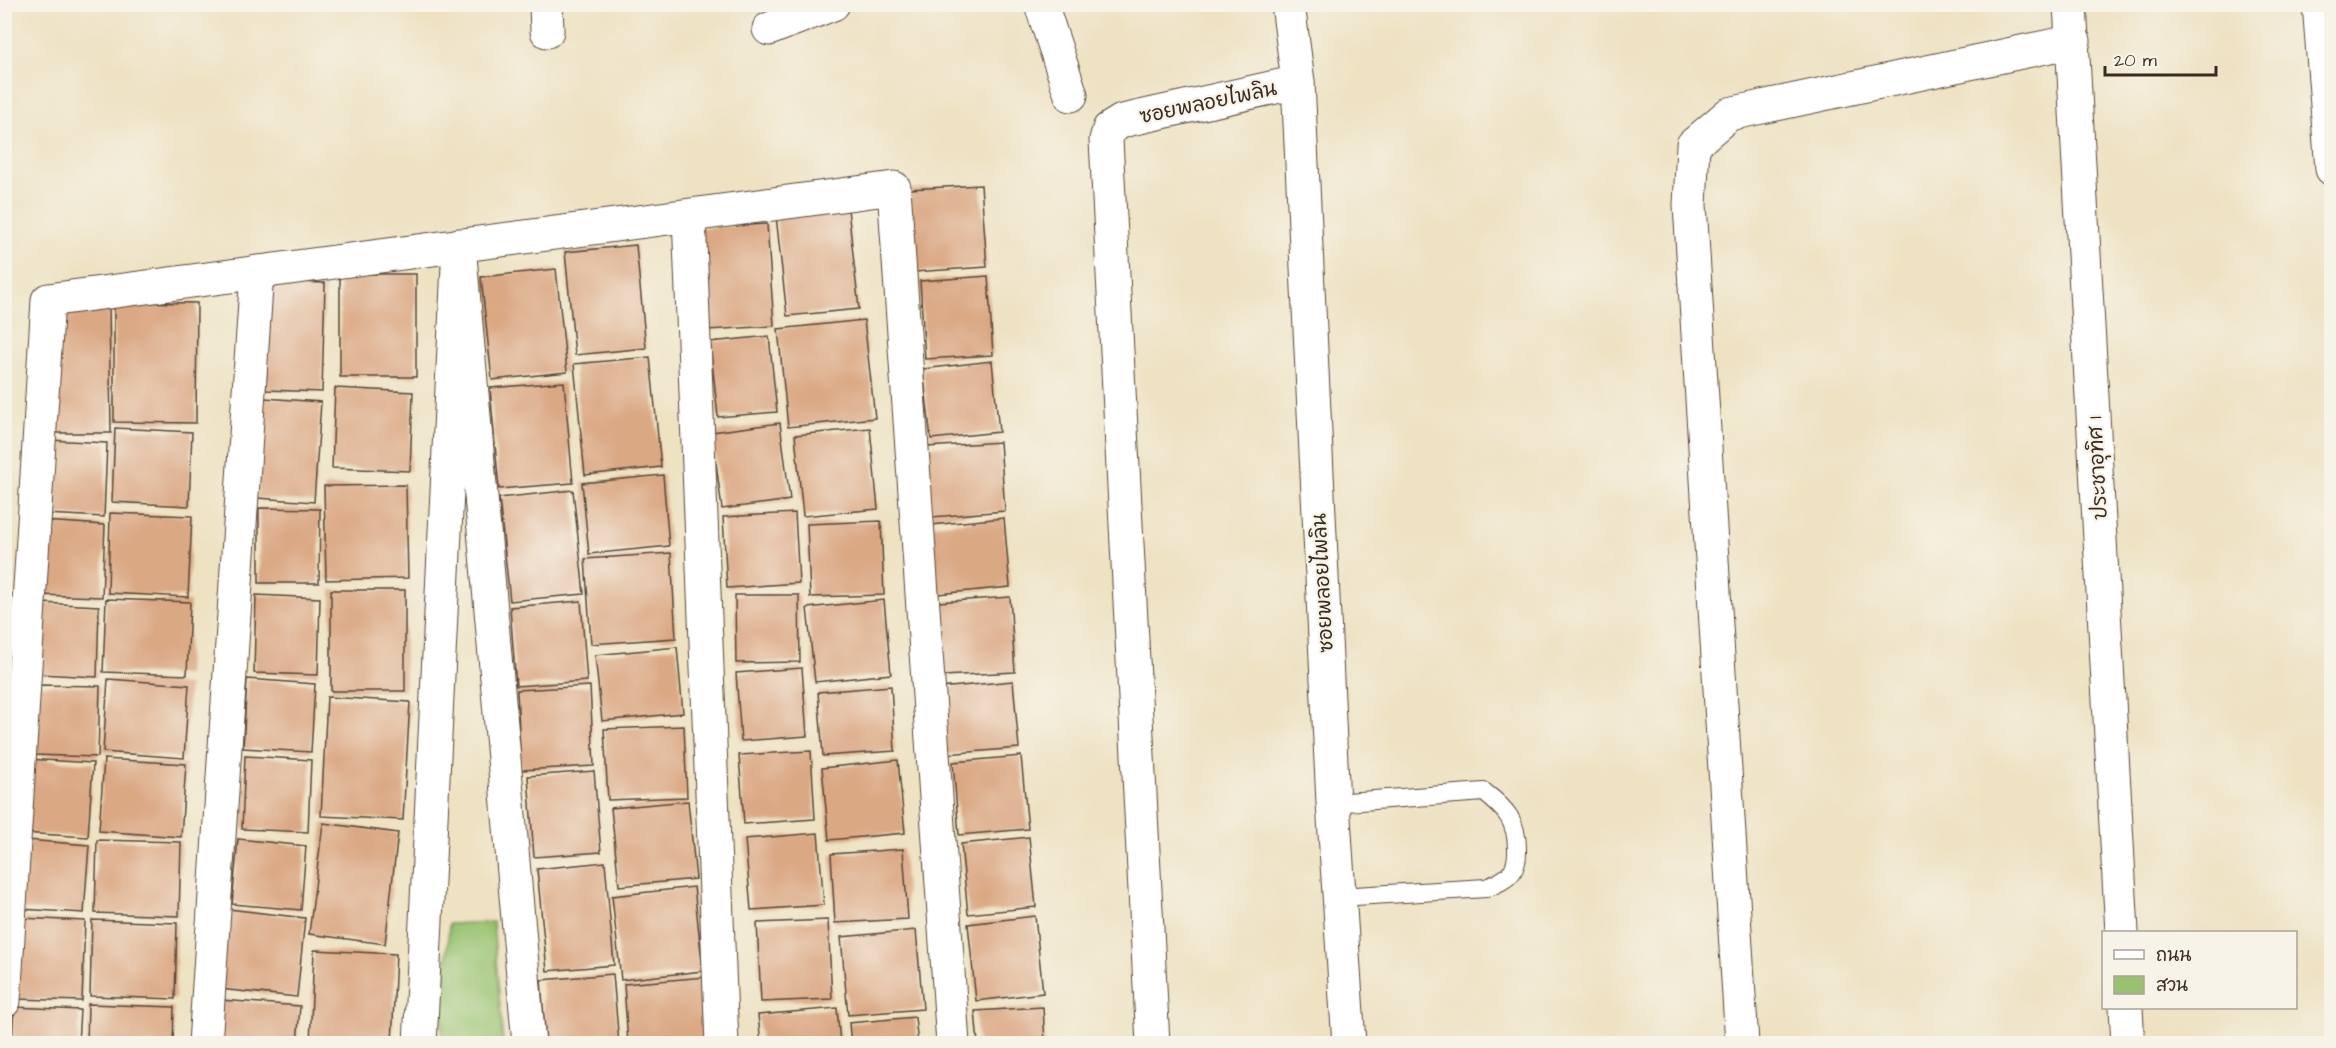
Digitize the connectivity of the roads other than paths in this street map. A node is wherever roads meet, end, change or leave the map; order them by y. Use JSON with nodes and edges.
{"nodes":[{"id":1,"x":833,"y":4,"type":"edge"},
{"id":2,"x":1041,"y":4,"type":"edge"},
{"id":3,"x":1288,"y":4,"type":"edge"},
{"id":4,"x":2070,"y":4,"type":"edge"},
{"id":5,"x":2319,"y":4,"type":"edge"},
{"id":6,"x":769,"y":29,"type":"dead end"},
{"id":7,"x":2074,"y":41,"type":"junction"},
{"id":8,"x":1298,"y":82,"type":"junction"},
{"id":9,"x":1071,"y":95,"type":"dead end"},
{"id":10,"x":2331,"y":169,"type":"edge"},
{"id":11,"x":689,"y":216,"type":"junction"},
{"id":12,"x":459,"y":245,"type":"junction"},
{"id":13,"x":257,"y":272,"type":"junction"},
{"id":14,"x":1333,"y":803,"type":"junction"},
{"id":15,"x":1339,"y":897,"type":"junction"},
{"id":16,"x":2122,"y":931,"type":"edge"},
{"id":17,"x":4,"y":1001,"type":"edge"},
{"id":18,"x":2126,"y":1009,"type":"edge"},
{"id":19,"x":205,"y":1044,"type":"edge"},
{"id":20,"x":420,"y":1044,"type":"edge"},
{"id":21,"x":529,"y":1044,"type":"edge"},
{"id":22,"x":722,"y":1044,"type":"edge"},
{"id":23,"x":954,"y":1044,"type":"edge"},
{"id":24,"x":1153,"y":1044,"type":"edge"},
{"id":25,"x":1349,"y":1044,"type":"edge"},
{"id":26,"x":1742,"y":1044,"type":"edge"},
{"id":27,"x":2128,"y":1044,"type":"edge"}],
"edges":[{"from":1,"to":6,"type":"street"},
{"from":2,"to":9,"type":"street"},
{"from":3,"to":8,"type":"street"},
{"from":4,"to":7,"type":"street","name":"ประชาอุทิศ 1"},
{"from":5,"to":10,"type":"street"},
{"from":7,"to":16,"type":"street","name":"ประชาอุทิศ 1"},
{"from":7,"to":26,"type":"street"},
{"from":8,"to":14,"type":"street","name":"ซอยพลอยไพลิน"},
{"from":8,"to":24,"type":"street","name":"ซอยพลอยไพลิน"},
{"from":11,"to":12,"type":"street"},
{"from":11,"to":22,"type":"street"},
{"from":11,"to":23,"type":"street"},
{"from":12,"to":13,"type":"street"},
{"from":12,"to":20,"type":"street"},
{"from":12,"to":21,"type":"street"},
{"from":13,"to":17,"type":"street"},
{"from":13,"to":19,"type":"street"},
{"from":14,"to":15,"type":"street","name":"ซอยพลอยไพลิน"},
{"from":14,"to":15,"type":"lane"},
{"from":15,"to":25,"type":"street","name":"ซอยพลอยไพลิน"},
{"from":18,"to":27,"type":"street"}]}
